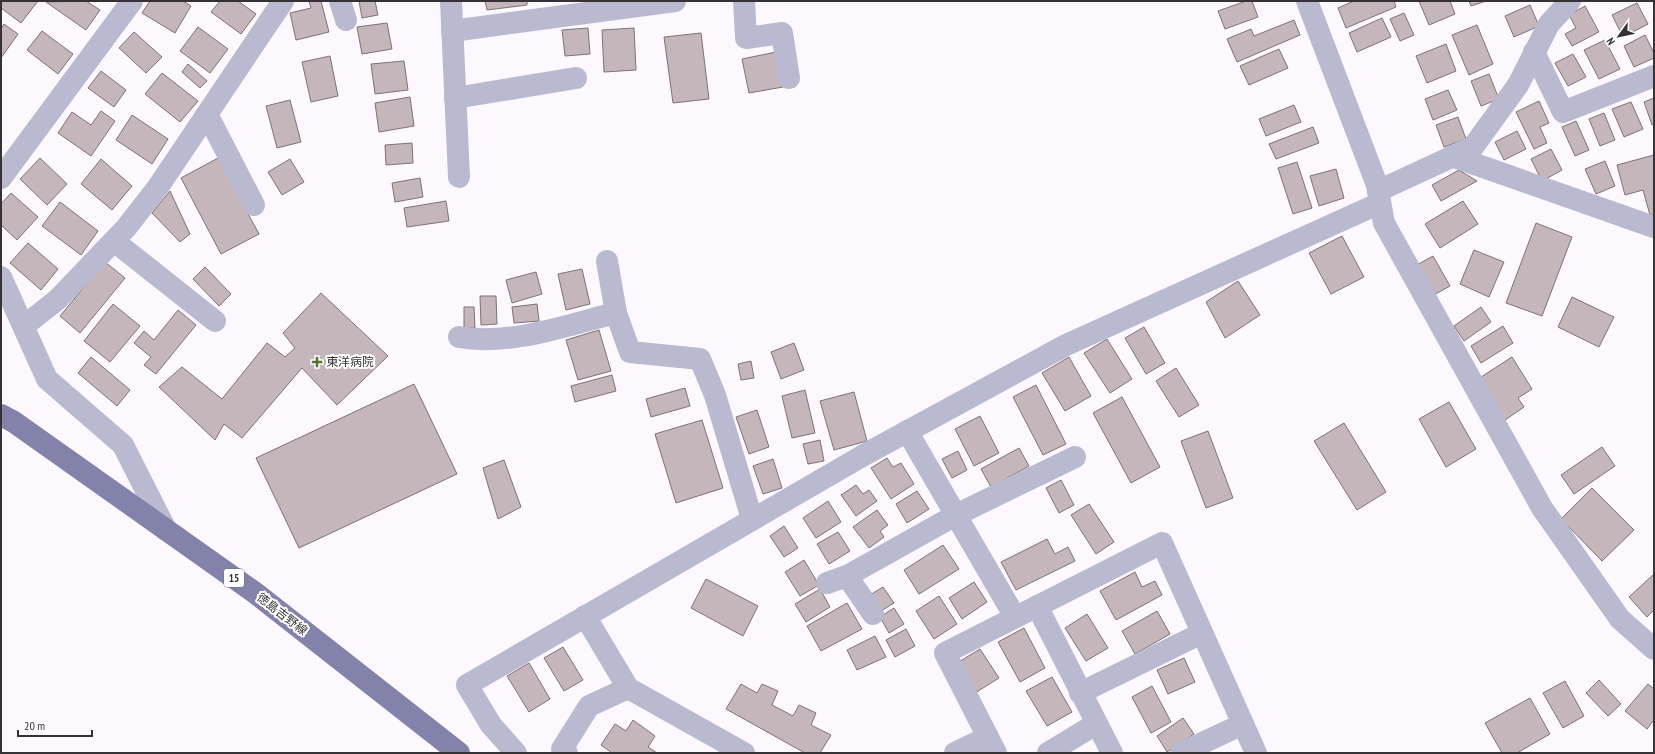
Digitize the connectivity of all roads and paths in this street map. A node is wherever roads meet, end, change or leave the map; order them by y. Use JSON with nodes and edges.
{"nodes":[{"id":1,"x":132,"y":1,"type":"edge"},
{"id":2,"x":283,"y":1,"type":"edge"},
{"id":3,"x":451,"y":1,"type":"edge"},
{"id":4,"x":675,"y":1,"type":"edge"},
{"id":5,"x":744,"y":1,"type":"edge"},
{"id":6,"x":1306,"y":1,"type":"edge"},
{"id":7,"x":1570,"y":1,"type":"edge"},
{"id":8,"x":452,"y":31,"type":"junction"},
{"id":9,"x":1534,"y":52,"type":"junction"},
{"id":10,"x":1654,"y":76,"type":"edge"},
{"id":11,"x":576,"y":78,"type":"dead end"},
{"id":12,"x":789,"y":78,"type":"dead end"},
{"id":13,"x":455,"y":98,"type":"junction"},
{"id":14,"x":207,"y":114,"type":"junction"},
{"id":15,"x":1452,"y":156,"type":"junction"},
{"id":16,"x":459,"y":177,"type":"dead end"},
{"id":17,"x":1,"y":178,"type":"edge"},
{"id":18,"x":1379,"y":197,"type":"junction"},
{"id":19,"x":254,"y":205,"type":"dead end"},
{"id":20,"x":1654,"y":227,"type":"edge"},
{"id":21,"x":114,"y":241,"type":"junction"},
{"id":22,"x":607,"y":261,"type":"dead end"},
{"id":23,"x":1,"y":277,"type":"edge"},
{"id":24,"x":616,"y":313,"type":"junction"},
{"id":25,"x":215,"y":321,"type":"dead end"},
{"id":26,"x":24,"y":326,"type":"junction"},
{"id":27,"x":459,"y":337,"type":"dead end"},
{"id":28,"x":1,"y":415,"type":"edge"},
{"id":29,"x":907,"y":431,"type":"junction"},
{"id":30,"x":1075,"y":457,"type":"dead end"},
{"id":31,"x":956,"y":515,"type":"junction"},
{"id":32,"x":752,"y":519,"type":"junction"},
{"id":33,"x":166,"y":530,"type":"junction"},
{"id":34,"x":1037,"y":606,"type":"junction"},
{"id":35,"x":873,"y":614,"type":"dead end"},
{"id":36,"x":585,"y":616,"type":"junction"},
{"id":37,"x":1015,"y":617,"type":"junction"},
{"id":38,"x":1202,"y":633,"type":"junction"},
{"id":39,"x":1654,"y":649,"type":"edge"},
{"id":40,"x":628,"y":688,"type":"junction"},
{"id":41,"x":1080,"y":693,"type":"junction"},
{"id":42,"x":1096,"y":724,"type":"junction"},
{"id":43,"x":1243,"y":724,"type":"junction"},
{"id":44,"x":992,"y":745,"type":"edge"},
{"id":45,"x":459,"y":753,"type":"edge"},
{"id":46,"x":516,"y":753,"type":"edge"},
{"id":47,"x":567,"y":753,"type":"edge"},
{"id":48,"x":744,"y":753,"type":"edge"},
{"id":49,"x":955,"y":753,"type":"edge"},
{"id":50,"x":1048,"y":753,"type":"edge"},
{"id":51,"x":1112,"y":753,"type":"edge"},
{"id":52,"x":1181,"y":753,"type":"edge"},
{"id":53,"x":1256,"y":753,"type":"edge"}],
"edges":[{"from":1,"to":17,"type":"street"},
{"from":2,"to":14,"type":"street"},
{"from":3,"to":8,"type":"street"},
{"from":4,"to":8,"type":"street"},
{"from":5,"to":12,"type":"street"},
{"from":6,"to":18,"type":"street"},
{"from":7,"to":9,"type":"street"},
{"from":8,"to":13,"type":"street"},
{"from":9,"to":10,"type":"street"},
{"from":9,"to":15,"type":"street"},
{"from":11,"to":13,"type":"street"},
{"from":13,"to":16,"type":"street"},
{"from":14,"to":19,"type":"street"},
{"from":14,"to":21,"type":"street"},
{"from":15,"to":18,"type":"street"},
{"from":15,"to":20,"type":"street"},
{"from":18,"to":29,"type":"street"},
{"from":18,"to":39,"type":"street"},
{"from":21,"to":25,"type":"street"},
{"from":21,"to":26,"type":"street"},
{"from":22,"to":24,"type":"street"},
{"from":23,"to":26,"type":"street"},
{"from":24,"to":27,"type":"street"},
{"from":24,"to":32,"type":"street"},
{"from":26,"to":33,"type":"street"},
{"from":28,"to":33,"type":"main road","name":"徳島吉野線","number":"15"},
{"from":29,"to":31,"type":"street"},
{"from":29,"to":32,"type":"street"},
{"from":30,"to":31,"type":"street"},
{"from":31,"to":35,"type":"street"},
{"from":31,"to":37,"type":"street"},
{"from":32,"to":36,"type":"street"},
{"from":33,"to":45,"type":"main road","name":"徳島吉野線","number":"15"},
{"from":34,"to":37,"type":"street"},
{"from":34,"to":38,"type":"street"},
{"from":34,"to":41,"type":"street"},
{"from":36,"to":40,"type":"street"},
{"from":36,"to":46,"type":"street"},
{"from":37,"to":44,"type":"street"},
{"from":38,"to":41,"type":"street"},
{"from":38,"to":43,"type":"street"},
{"from":40,"to":47,"type":"street"},
{"from":40,"to":48,"type":"street"},
{"from":41,"to":42,"type":"street"},
{"from":42,"to":50,"type":"street"},
{"from":42,"to":51,"type":"street"},
{"from":43,"to":52,"type":"street"},
{"from":43,"to":53,"type":"street"},
{"from":44,"to":49,"type":"street"}]}
